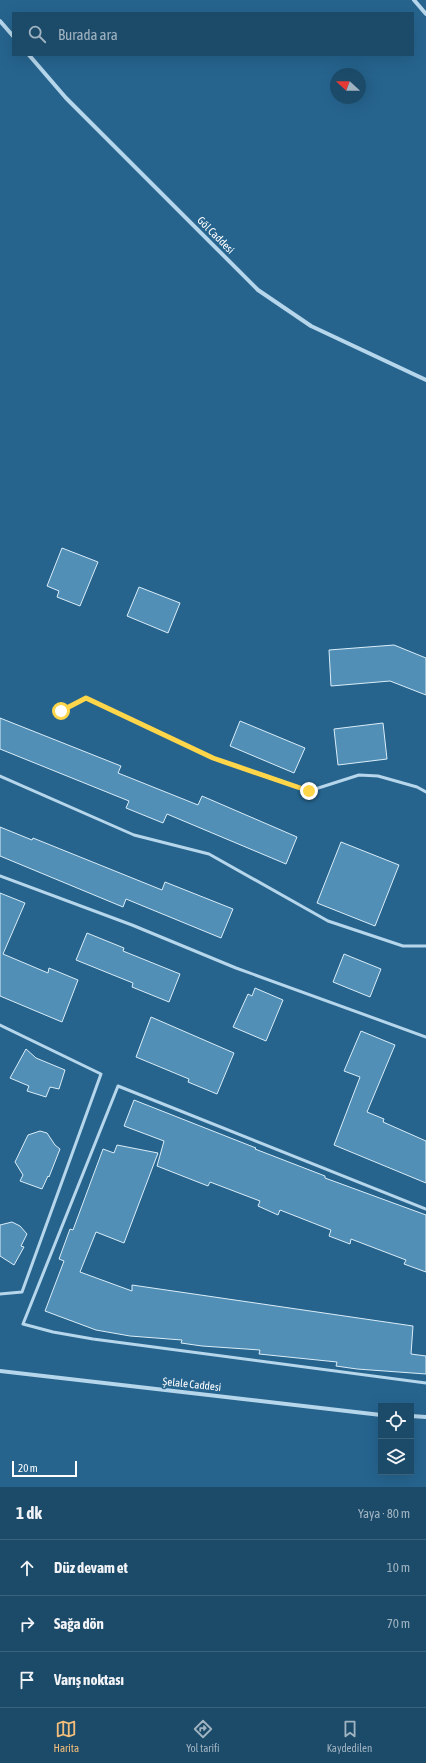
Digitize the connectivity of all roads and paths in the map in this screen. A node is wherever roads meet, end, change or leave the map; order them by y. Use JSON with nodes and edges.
{"nodes":[{"id":1,"x":414,"y":0,"type":"edge"},
{"id":2,"x":426,"y":14,"type":"edge"},
{"id":3,"x":0,"y":21,"type":"edge"},
{"id":4,"x":12,"y":35,"type":"edge"},
{"id":5,"x":30,"y":56,"type":"edge"},
{"id":6,"x":426,"y":380,"type":"edge"},
{"id":7,"x":61,"y":711,"type":"dead end"},
{"id":8,"x":0,"y":776,"type":"edge"},
{"id":9,"x":426,"y":792,"type":"edge"},
{"id":10,"x":0,"y":876,"type":"edge"},
{"id":11,"x":426,"y":946,"type":"edge"},
{"id":12,"x":0,"y":1025,"type":"edge"},
{"id":13,"x":426,"y":1037,"type":"edge"},
{"id":14,"x":426,"y":1209,"type":"edge"},
{"id":15,"x":0,"y":1294,"type":"edge"},
{"id":16,"x":0,"y":1371,"type":"edge"},
{"id":17,"x":426,"y":1384,"type":"edge"},
{"id":18,"x":378,"y":1415,"type":"edge"},
{"id":19,"x":414,"y":1416,"type":"edge"},
{"id":20,"x":426,"y":1417,"type":"edge"}],
"edges":[{"from":1,"to":2,"type":"street"},
{"from":3,"to":4,"type":"street"},
{"from":5,"to":6,"type":"street","name":"Göl Caddesi"},
{"from":7,"to":9,"type":"lane"},
{"from":8,"to":11,"type":"lane"},
{"from":10,"to":13,"type":"lane"},
{"from":12,"to":15,"type":"lane"},
{"from":14,"to":17,"type":"lane"},
{"from":16,"to":18,"type":"street","name":"Şelale Caddesi"},
{"from":19,"to":20,"type":"street"}]}
